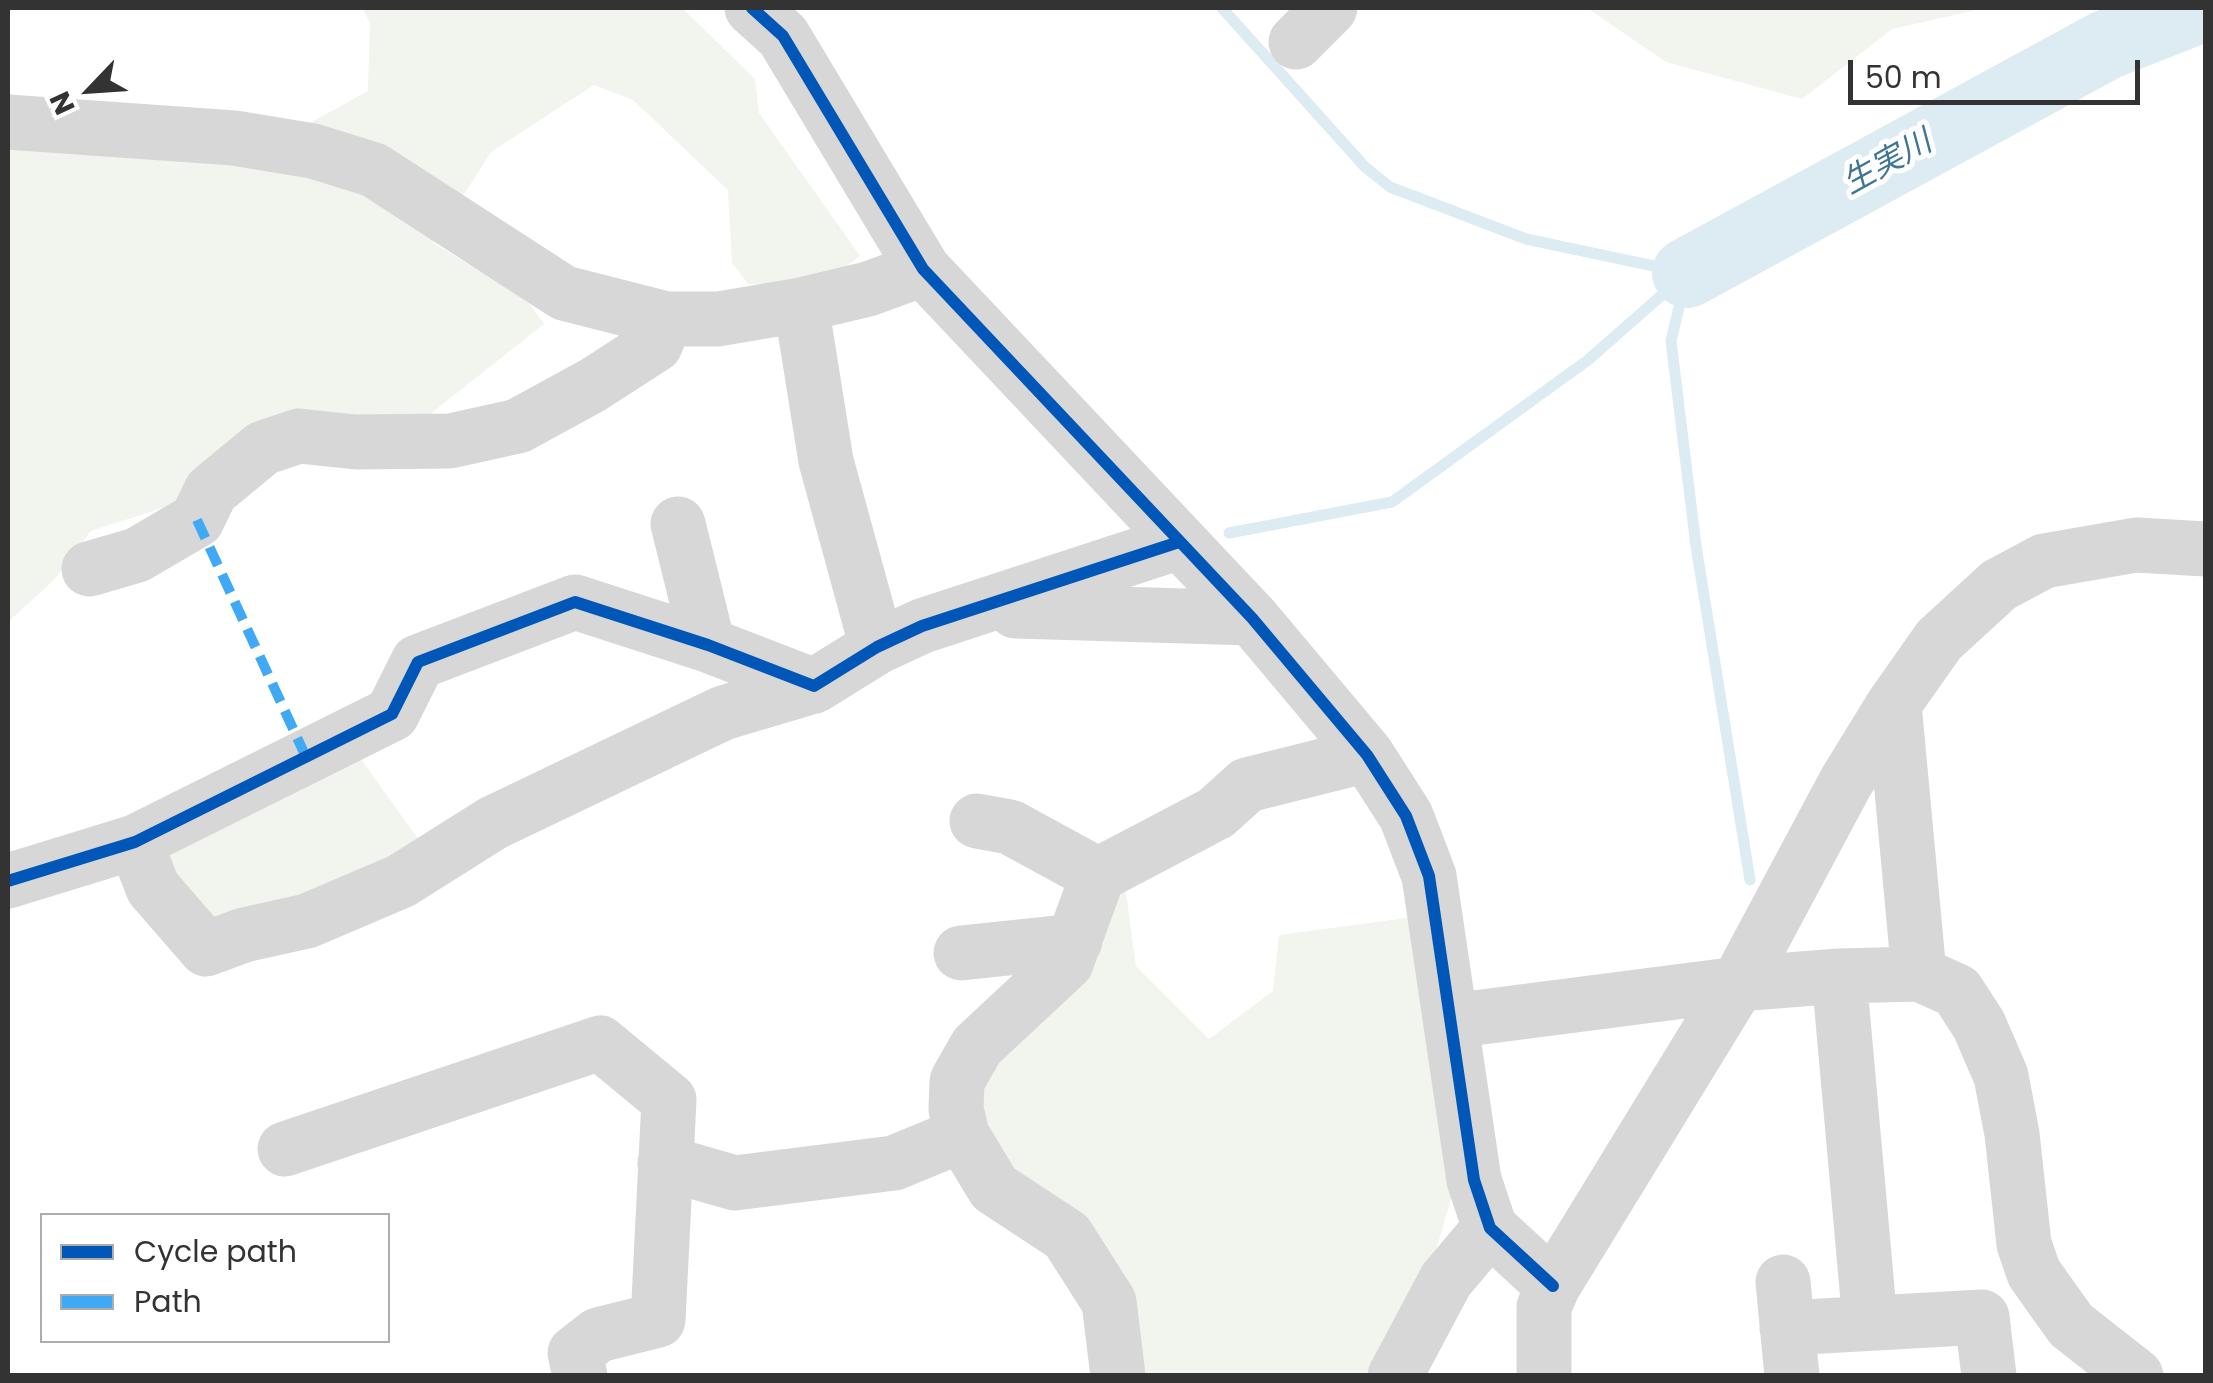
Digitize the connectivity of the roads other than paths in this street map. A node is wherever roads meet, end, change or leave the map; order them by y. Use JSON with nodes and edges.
{"nodes":[{"id":1,"x":752,"y":8,"type":"edge"},
{"id":2,"x":8,"y":122,"type":"edge"},
{"id":3,"x":923,"y":269,"type":"junction"},
{"id":4,"x":800,"y":305,"type":"junction"},
{"id":5,"x":666,"y":319,"type":"junction"},
{"id":6,"x":678,"y":524,"type":"dead end"},
{"id":7,"x":1179,"y":542,"type":"junction"},
{"id":8,"x":2206,"y":548,"type":"edge"},
{"id":9,"x":88,"y":568,"type":"dead end"},
{"id":10,"x":979,"y":610,"type":"junction"},
{"id":11,"x":1252,"y":618,"type":"junction"},
{"id":12,"x":708,"y":645,"type":"junction"},
{"id":13,"x":877,"y":647,"type":"junction"},
{"id":14,"x":814,"y":686,"type":"junction"},
{"id":15,"x":1894,"y":704,"type":"junction"},
{"id":16,"x":1366,"y":755,"type":"junction"},
{"id":17,"x":977,"y":821,"type":"dead end"},
{"id":18,"x":134,"y":842,"type":"junction"},
{"id":19,"x":1098,"y":875,"type":"junction"},
{"id":20,"x":8,"y":881,"type":"edge"},
{"id":21,"x":1075,"y":941,"type":"junction"},
{"id":22,"x":961,"y":953,"type":"dead end"},
{"id":23,"x":1919,"y":974,"type":"junction"},
{"id":24,"x":1839,"y":976,"type":"junction"},
{"id":25,"x":1738,"y":984,"type":"junction"},
{"id":26,"x":1451,"y":1022,"type":"junction"},
{"id":27,"x":962,"y":1136,"type":"junction"},
{"id":28,"x":285,"y":1149,"type":"dead end"},
{"id":29,"x":666,"y":1163,"type":"junction"},
{"id":30,"x":1490,"y":1228,"type":"junction"},
{"id":31,"x":1553,"y":1286,"type":"junction"},
{"id":32,"x":1870,"y":1322,"type":"junction"},
{"id":33,"x":1788,"y":1328,"type":"edge"},
{"id":34,"x":580,"y":1376,"type":"edge"},
{"id":35,"x":1118,"y":1376,"type":"edge"},
{"id":36,"x":1395,"y":1376,"type":"edge"},
{"id":37,"x":1544,"y":1376,"type":"edge"},
{"id":38,"x":1989,"y":1376,"type":"edge"},
{"id":39,"x":2136,"y":1376,"type":"edge"}],
"edges":[{"from":1,"to":3,"type":"street"},
{"from":2,"to":5,"type":"street"},
{"from":3,"to":4,"type":"street"},
{"from":3,"to":7,"type":"street"},
{"from":4,"to":5,"type":"street"},
{"from":4,"to":13,"type":"street"},
{"from":5,"to":9,"type":"street"},
{"from":6,"to":12,"type":"street"},
{"from":7,"to":10,"type":"street"},
{"from":7,"to":11,"type":"street"},
{"from":8,"to":15,"type":"street"},
{"from":10,"to":11,"type":"street"},
{"from":10,"to":13,"type":"street"},
{"from":11,"to":16,"type":"street"},
{"from":12,"to":14,"type":"street"},
{"from":12,"to":18,"type":"street"},
{"from":13,"to":14,"type":"street"},
{"from":14,"to":18,"type":"street"},
{"from":15,"to":23,"type":"street"},
{"from":15,"to":25,"type":"street"},
{"from":16,"to":19,"type":"street"},
{"from":16,"to":26,"type":"street"},
{"from":17,"to":19,"type":"street"},
{"from":18,"to":20,"type":"street"},
{"from":19,"to":21,"type":"street"},
{"from":21,"to":22,"type":"street"},
{"from":21,"to":27,"type":"street"},
{"from":23,"to":24,"type":"street"},
{"from":23,"to":39,"type":"street"},
{"from":24,"to":25,"type":"street"},
{"from":24,"to":32,"type":"street"},
{"from":25,"to":26,"type":"street"},
{"from":25,"to":31,"type":"street"},
{"from":26,"to":30,"type":"street"},
{"from":27,"to":29,"type":"street"},
{"from":27,"to":35,"type":"street"},
{"from":28,"to":29,"type":"street"},
{"from":29,"to":34,"type":"street"},
{"from":30,"to":31,"type":"street"},
{"from":30,"to":36,"type":"street"},
{"from":31,"to":37,"type":"street"},
{"from":32,"to":33,"type":"street"},
{"from":32,"to":38,"type":"street"}]}
